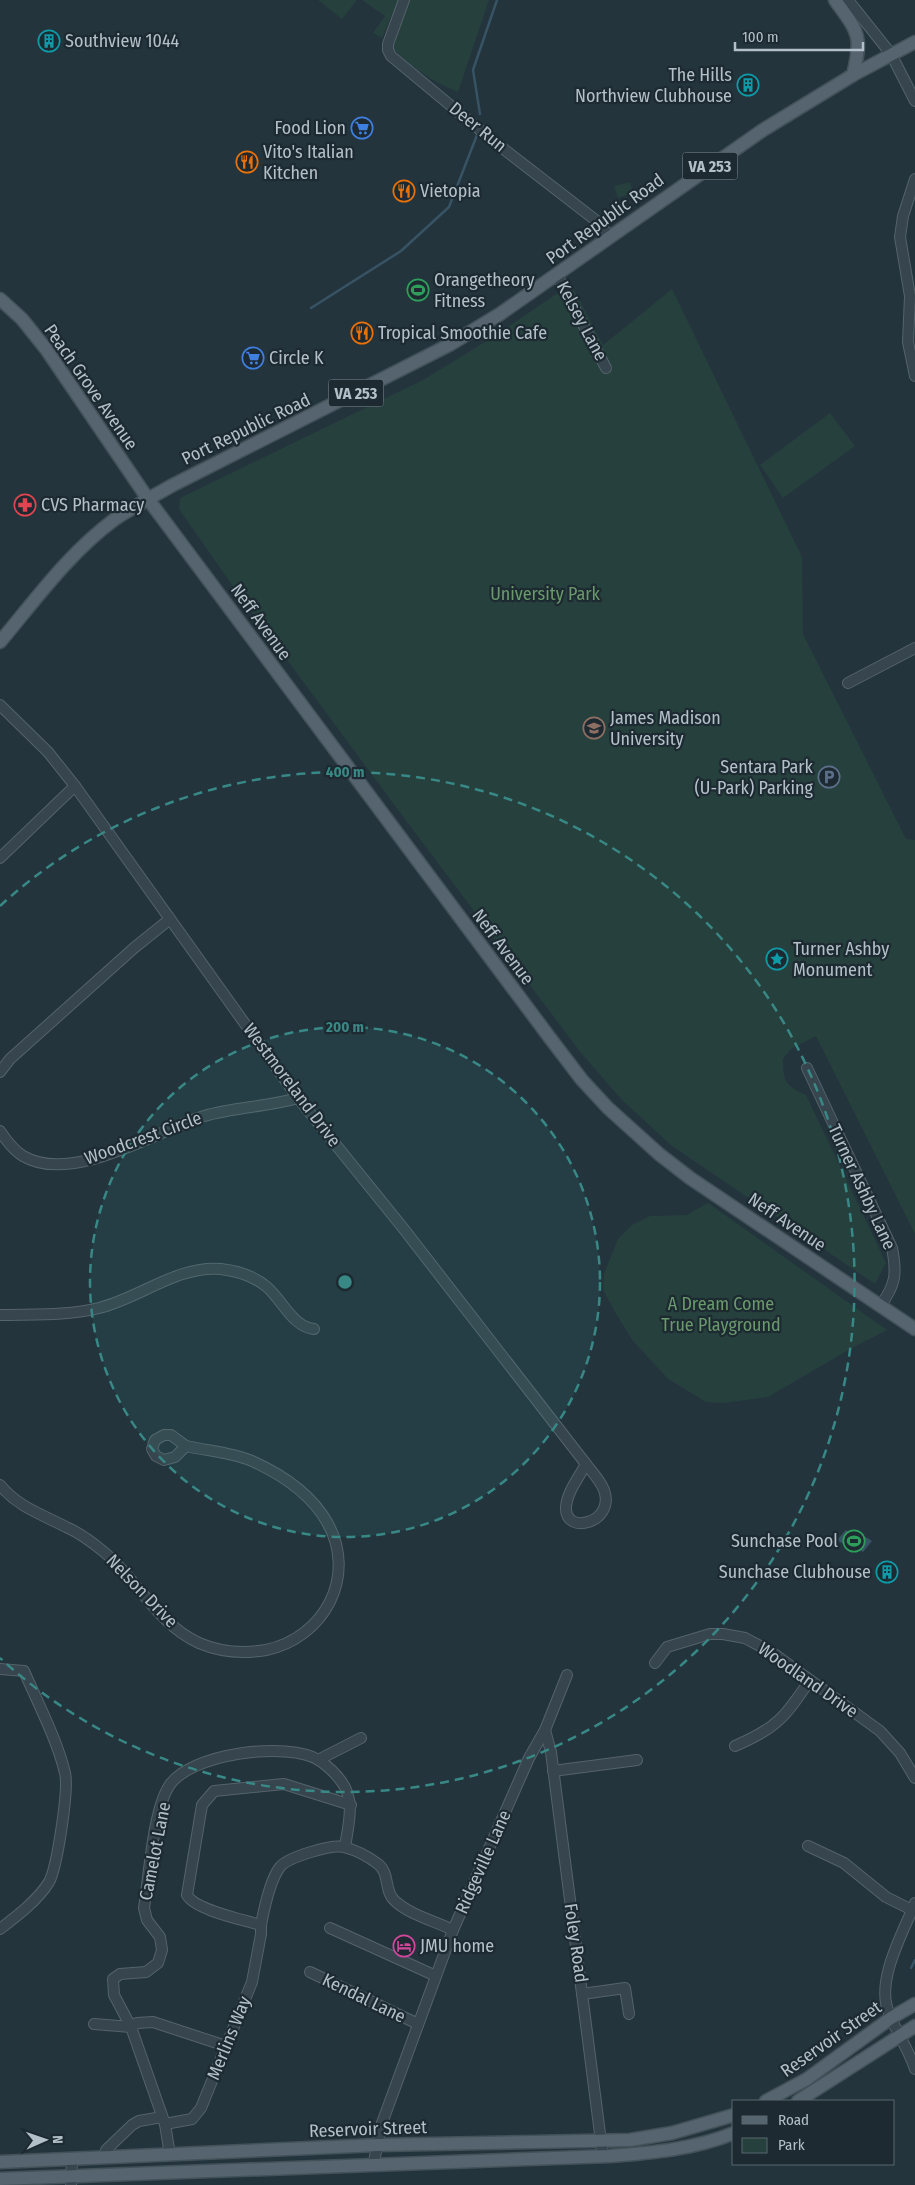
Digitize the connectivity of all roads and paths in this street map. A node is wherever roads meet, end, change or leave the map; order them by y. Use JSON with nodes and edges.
{"nodes":[{"id":1,"x":404,"y":0,"type":"edge"},
{"id":2,"x":835,"y":0,"type":"edge"},
{"id":3,"x":848,"y":0,"type":"edge"},
{"id":4,"x":915,"y":42,"type":"edge"},
{"id":5,"x":891,"y":54,"type":"junction"},
{"id":6,"x":853,"y":75,"type":"junction"},
{"id":7,"x":915,"y":100,"type":"edge"},
{"id":8,"x":915,"y":179,"type":"edge"},
{"id":9,"x":610,"y":237,"type":"junction"},
{"id":10,"x":557,"y":275,"type":"junction"},
{"id":11,"x":0,"y":299,"type":"edge"},
{"id":12,"x":606,"y":368,"type":"dead end"},
{"id":13,"x":915,"y":376,"type":"edge"},
{"id":14,"x":148,"y":499,"type":"junction"},
{"id":15,"x":0,"y":642,"type":"edge"},
{"id":16,"x":915,"y":648,"type":"edge"},
{"id":17,"x":848,"y":683,"type":"dead end"},
{"id":18,"x":0,"y":705,"type":"edge"},
{"id":19,"x":75,"y":786,"type":"junction"},
{"id":20,"x":0,"y":858,"type":"edge"},
{"id":21,"x":170,"y":919,"type":"junction"},
{"id":22,"x":807,"y":1068,"type":"dead end"},
{"id":23,"x":0,"y":1072,"type":"edge"},
{"id":24,"x":298,"y":1098,"type":"junction"},
{"id":25,"x":0,"y":1131,"type":"edge"},
{"id":26,"x":880,"y":1306,"type":"junction"},
{"id":27,"x":0,"y":1315,"type":"edge"},
{"id":28,"x":314,"y":1329,"type":"dead end"},
{"id":29,"x":915,"y":1329,"type":"edge"},
{"id":30,"x":186,"y":1446,"type":"dead end"},
{"id":31,"x":586,"y":1464,"type":"junction"},
{"id":32,"x":0,"y":1485,"type":"edge"},
{"id":33,"x":654,"y":1663,"type":"dead end"},
{"id":34,"x":0,"y":1670,"type":"edge"},
{"id":35,"x":567,"y":1676,"type":"dead end"},
{"id":36,"x":810,"y":1680,"type":"junction"},
{"id":37,"x":545,"y":1730,"type":"junction"},
{"id":38,"x":361,"y":1738,"type":"dead end"},
{"id":39,"x":735,"y":1746,"type":"dead end"},
{"id":40,"x":318,"y":1760,"type":"junction"},
{"id":41,"x":636,"y":1760,"type":"dead end"},
{"id":42,"x":553,"y":1770,"type":"junction"},
{"id":43,"x":915,"y":1778,"type":"edge"},
{"id":44,"x":351,"y":1805,"type":"junction"},
{"id":45,"x":808,"y":1846,"type":"dead end"},
{"id":46,"x":345,"y":1847,"type":"junction"},
{"id":47,"x":914,"y":1907,"type":"edge"},
{"id":48,"x":261,"y":1925,"type":"junction"},
{"id":49,"x":330,"y":1928,"type":"dead end"},
{"id":50,"x":0,"y":1929,"type":"edge"},
{"id":51,"x":454,"y":1930,"type":"junction"},
{"id":52,"x":310,"y":1972,"type":"dead end"},
{"id":53,"x":436,"y":1976,"type":"junction"},
{"id":54,"x":582,"y":1994,"type":"junction"},
{"id":55,"x":915,"y":2004,"type":"edge"},
{"id":56,"x":629,"y":2014,"type":"dead end"},
{"id":57,"x":891,"y":2018,"type":"junction"},
{"id":58,"x":94,"y":2024,"type":"dead end"},
{"id":59,"x":418,"y":2024,"type":"junction"},
{"id":60,"x":915,"y":2026,"type":"edge"},
{"id":61,"x":131,"y":2027,"type":"junction"},
{"id":62,"x":900,"y":2036,"type":"junction"},
{"id":63,"x":226,"y":2046,"type":"junction"},
{"id":64,"x":915,"y":2069,"type":"edge"},
{"id":65,"x":768,"y":2100,"type":"edge"},
{"id":66,"x":800,"y":2100,"type":"edge"},
{"id":67,"x":732,"y":2116,"type":"edge"},
{"id":68,"x":163,"y":2121,"type":"junction"},
{"id":69,"x":732,"y":2134,"type":"edge"},
{"id":70,"x":602,"y":2141,"type":"junction"},
{"id":71,"x":378,"y":2145,"type":"junction"},
{"id":72,"x":106,"y":2150,"type":"dead end"},
{"id":73,"x":170,"y":2155,"type":"junction"},
{"id":74,"x":603,"y":2157,"type":"junction"},
{"id":75,"x":72,"y":2160,"type":"junction"},
{"id":76,"x":0,"y":2162,"type":"edge"},
{"id":77,"x":373,"y":2166,"type":"junction"},
{"id":78,"x":0,"y":2179,"type":"edge"},
{"id":79,"x":72,"y":2181,"type":"edge"}],
"edges":[{"from":1,"to":9,"type":"street","name":"Deer Run"},
{"from":2,"to":6,"type":"main road"},
{"from":3,"to":5,"type":"street"},
{"from":4,"to":5,"type":"main road","name":"Port Republic Road","number":"VA 253"},
{"from":5,"to":6,"type":"main road","name":"Port Republic Road","number":"VA 253"},
{"from":5,"to":7,"type":"street"},
{"from":6,"to":9,"type":"main road","name":"Port Republic Road","number":"VA 253"},
{"from":8,"to":13,"type":"street"},
{"from":9,"to":10,"type":"main road","name":"Port Republic Road","number":"VA 253"},
{"from":10,"to":12,"type":"street","name":"Kelsey Lane"},
{"from":10,"to":14,"type":"main road","name":"Port Republic Road","number":"VA 253"},
{"from":11,"to":14,"type":"main road","name":"Peach Grove Avenue"},
{"from":14,"to":15,"type":"main road","name":"Port Republic Road","number":"VA 253"},
{"from":14,"to":26,"type":"main road","name":"Neff Avenue"},
{"from":16,"to":17,"type":"street"},
{"from":18,"to":19,"type":"street","name":"Westmoreland Drive"},
{"from":19,"to":20,"type":"street"},
{"from":19,"to":21,"type":"street","name":"Westmoreland Drive"},
{"from":21,"to":23,"type":"street"},
{"from":21,"to":24,"type":"street","name":"Westmoreland Drive"},
{"from":22,"to":26,"type":"street","name":"Turner Ashby Lane"},
{"from":24,"to":25,"type":"street","name":"Woodcrest Circle"},
{"from":24,"to":31,"type":"street","name":"Westmoreland Drive"},
{"from":26,"to":29,"type":"main road","name":"Neff Avenue"},
{"from":27,"to":28,"type":"street"},
{"from":30,"to":32,"type":"street","name":"Nelson Drive"},
{"from":31,"to":31,"type":"street","name":"Westmoreland Drive"},
{"from":33,"to":36,"type":"street","name":"Woodland Drive"},
{"from":34,"to":50,"type":"street"},
{"from":35,"to":37,"type":"street","name":"Ridgeville Lane"},
{"from":36,"to":39,"type":"street"},
{"from":36,"to":43,"type":"street","name":"Woodland Drive"},
{"from":37,"to":42,"type":"street","name":"Foley Road"},
{"from":37,"to":51,"type":"street","name":"Ridgeville Lane"},
{"from":38,"to":40,"type":"street"},
{"from":40,"to":44,"type":"street","name":"Camelot Lane"},
{"from":40,"to":61,"type":"street","name":"Camelot Lane"},
{"from":41,"to":42,"type":"street"},
{"from":42,"to":54,"type":"street","name":"Foley Road"},
{"from":44,"to":46,"type":"street","name":"Camelot Lane"},
{"from":44,"to":48,"type":"street"},
{"from":45,"to":47,"type":"street"},
{"from":46,"to":48,"type":"street","name":"Merlins Way"},
{"from":46,"to":51,"type":"street"},
{"from":47,"to":57,"type":"street"},
{"from":48,"to":63,"type":"street","name":"Merlins Way"},
{"from":49,"to":53,"type":"street"},
{"from":51,"to":53,"type":"street","name":"Ridgeville Lane"},
{"from":52,"to":59,"type":"street","name":"Kendal Lane"},
{"from":53,"to":59,"type":"street","name":"Ridgeville Lane"},
{"from":54,"to":56,"type":"street"},
{"from":54,"to":70,"type":"street","name":"Foley Road"},
{"from":55,"to":57,"type":"main road","name":"Reservoir Street"},
{"from":57,"to":62,"type":"street"},
{"from":57,"to":65,"type":"main road","name":"Reservoir Street"},
{"from":58,"to":61,"type":"street"},
{"from":59,"to":71,"type":"street","name":"Ridgeville Lane"},
{"from":60,"to":62,"type":"main road","name":"Reservoir Street"},
{"from":61,"to":63,"type":"street"},
{"from":61,"to":68,"type":"street","name":"Camelot Lane"},
{"from":62,"to":64,"type":"street"},
{"from":62,"to":66,"type":"main road","name":"Reservoir Street"},
{"from":63,"to":68,"type":"street","name":"Merlins Way"},
{"from":67,"to":70,"type":"main road","name":"Reservoir Street"},
{"from":68,"to":72,"type":"street","name":"Merlins Way"},
{"from":68,"to":73,"type":"street","name":"Camelot Lane"},
{"from":69,"to":74,"type":"main road","name":"Reservoir Street"},
{"from":70,"to":71,"type":"main road","name":"Reservoir Street"},
{"from":70,"to":74,"type":"street","name":"Foley Road"},
{"from":71,"to":73,"type":"main road","name":"Reservoir Street"},
{"from":71,"to":77,"type":"street","name":"Ridgeville Lane"},
{"from":73,"to":75,"type":"main road","name":"Reservoir Street"},
{"from":74,"to":77,"type":"main road","name":"Reservoir Street"},
{"from":75,"to":76,"type":"main road","name":"Reservoir Street"},
{"from":75,"to":79,"type":"street"},
{"from":77,"to":79,"type":"main road","name":"Reservoir Street"},
{"from":78,"to":79,"type":"main road","name":"Reservoir Street"}]}
